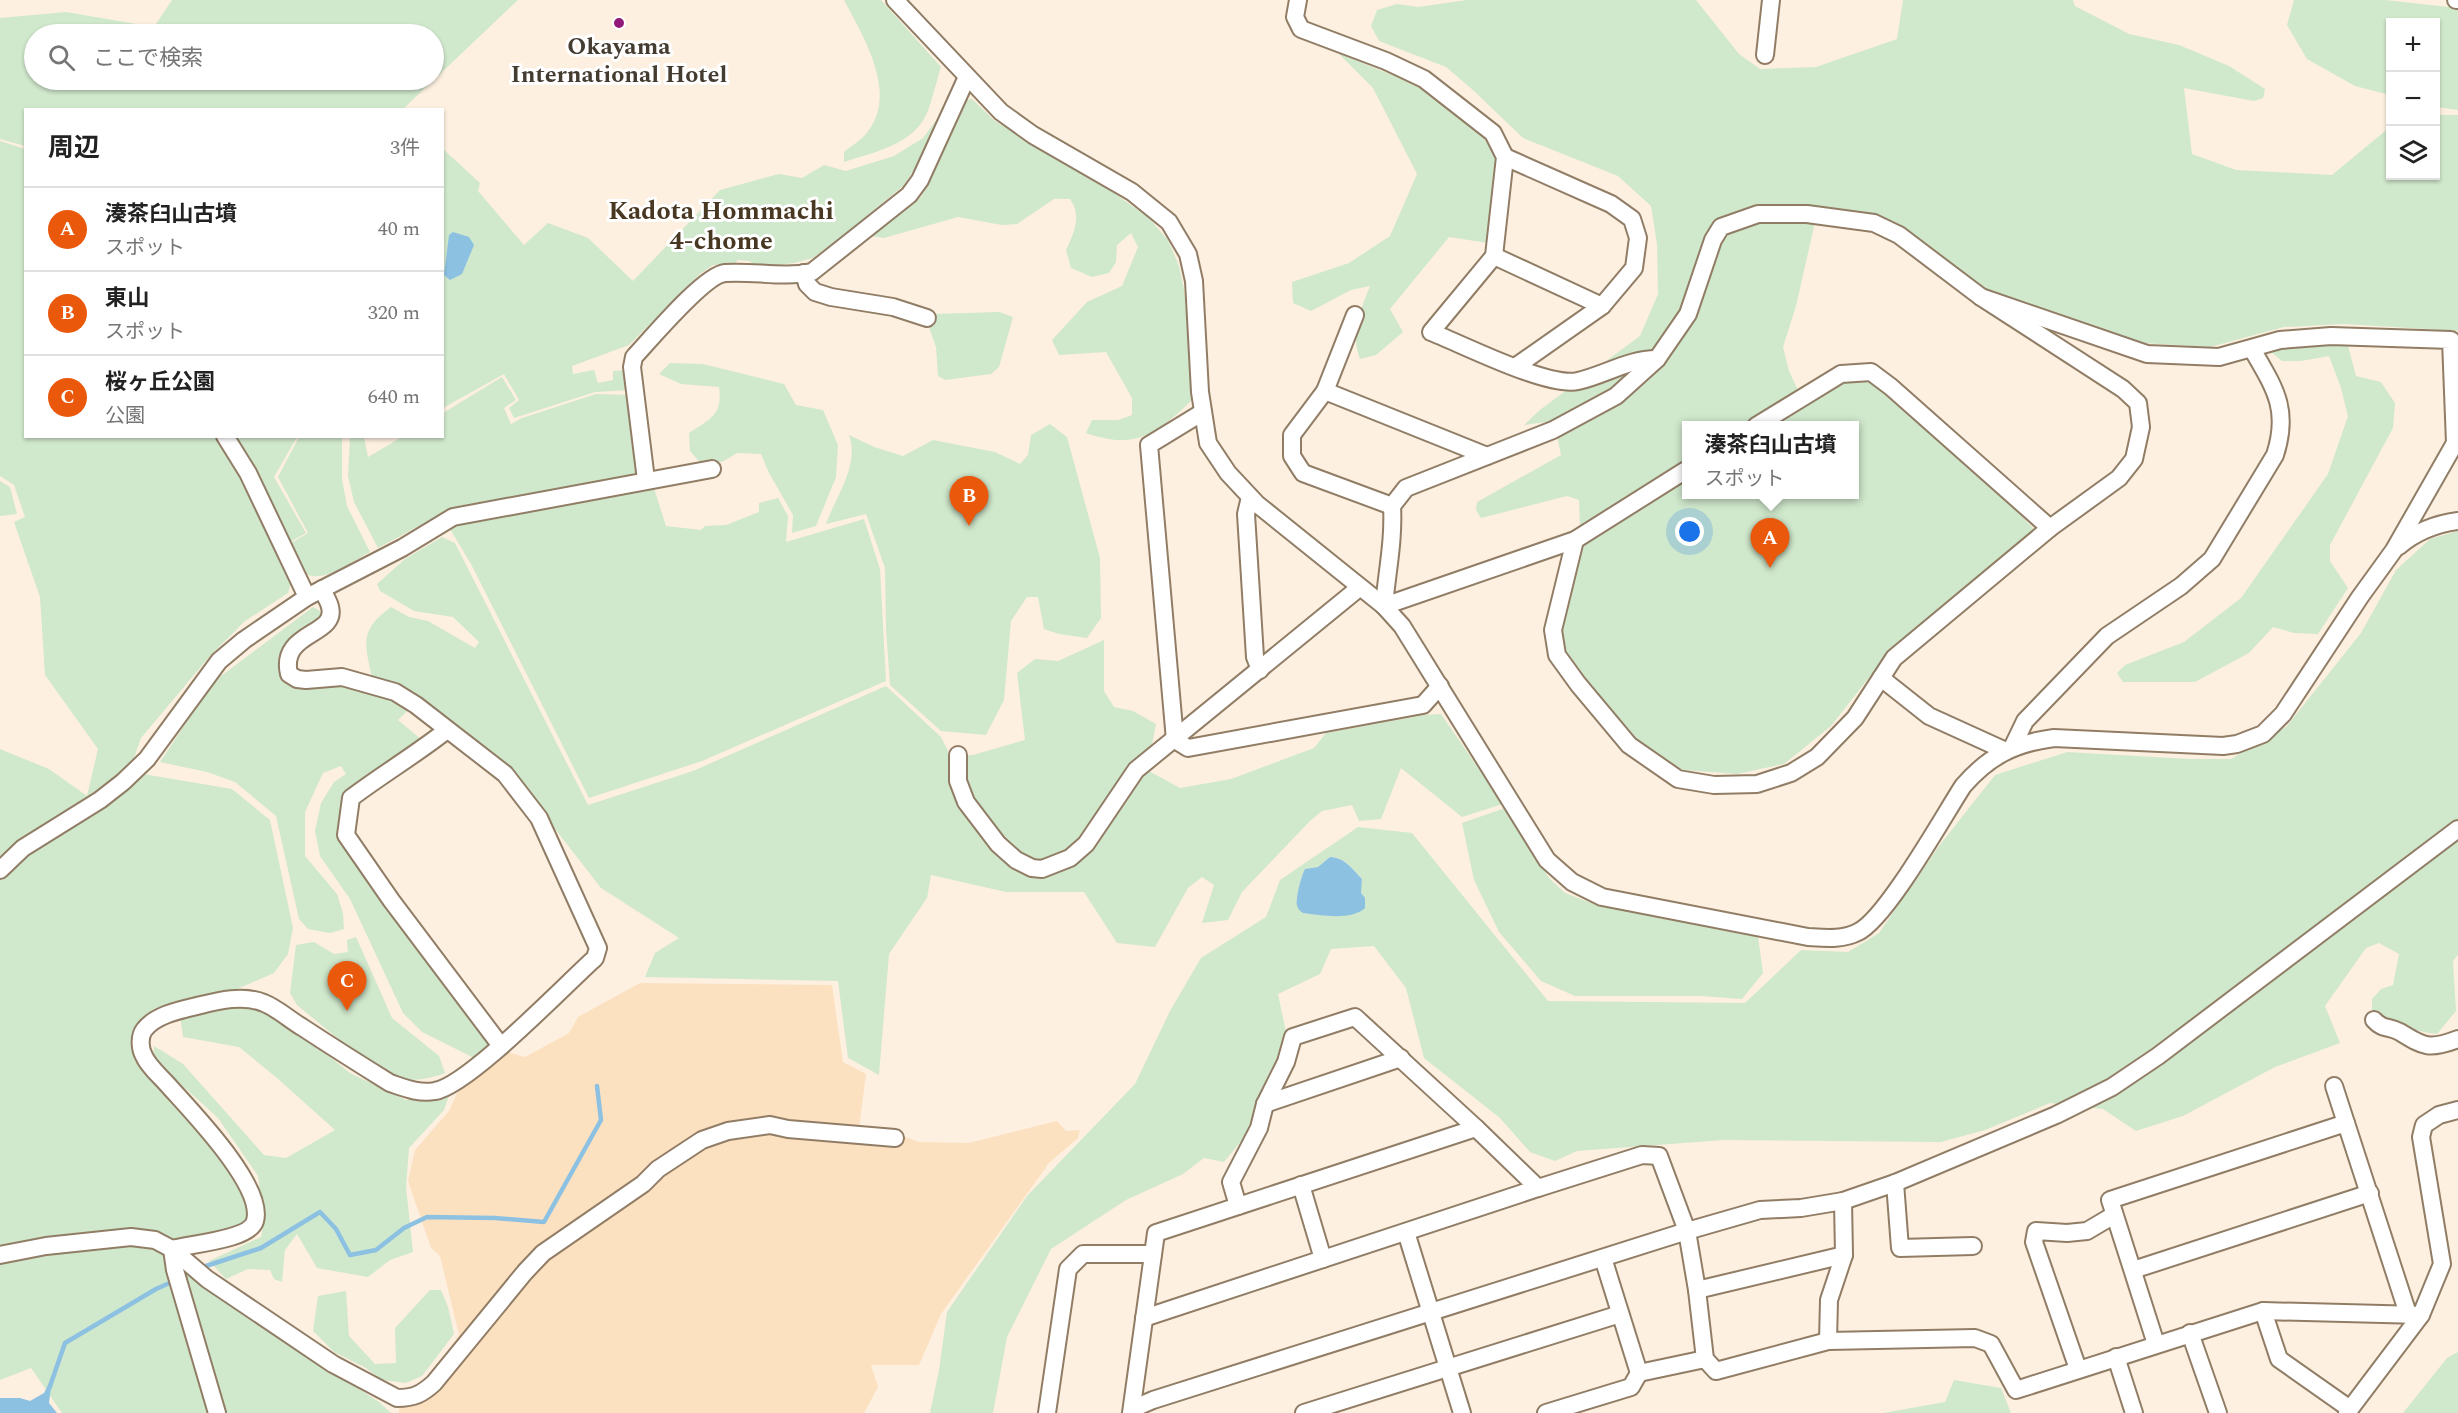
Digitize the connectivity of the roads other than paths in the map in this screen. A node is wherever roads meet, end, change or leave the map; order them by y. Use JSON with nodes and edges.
{"nodes":[{"id":1,"x":895,"y":0,"type":"edge"},
{"id":2,"x":1298,"y":0,"type":"edge"},
{"id":3,"x":1771,"y":0,"type":"edge"},
{"id":4,"x":1765,"y":55,"type":"dead end"},
{"id":5,"x":967,"y":77,"type":"junction"},
{"id":6,"x":1505,"y":157,"type":"junction"},
{"id":7,"x":1494,"y":256,"type":"junction"},
{"id":8,"x":804,"y":273,"type":"junction"},
{"id":9,"x":1981,"y":297,"type":"junction"},
{"id":10,"x":1602,"y":306,"type":"junction"},
{"id":11,"x":1355,"y":315,"type":"dead end"},
{"id":12,"x":927,"y":318,"type":"dead end"},
{"id":13,"x":2455,"y":340,"type":"edge"},
{"id":14,"x":2252,"y":349,"type":"junction"},
{"id":15,"x":1657,"y":359,"type":"junction"},
{"id":16,"x":1515,"y":367,"type":"junction"},
{"id":17,"x":1325,"y":390,"type":"junction"},
{"id":18,"x":1203,"y":412,"type":"junction"},
{"id":19,"x":1764,"y":421,"type":"edge"},
{"id":20,"x":226,"y":438,"type":"edge"},
{"id":21,"x":1487,"y":456,"type":"junction"},
{"id":22,"x":712,"y":469,"type":"dead end"},
{"id":23,"x":1682,"y":473,"type":"edge"},
{"id":24,"x":646,"y":480,"type":"junction"},
{"id":25,"x":1250,"y":497,"type":"junction"},
{"id":26,"x":1392,"y":506,"type":"junction"},
{"id":27,"x":2458,"y":521,"type":"edge"},
{"id":28,"x":2050,"y":528,"type":"junction"},
{"id":29,"x":1575,"y":540,"type":"junction"},
{"id":30,"x":2394,"y":550,"type":"junction"},
{"id":31,"x":1359,"y":588,"type":"junction"},
{"id":32,"x":314,"y":593,"type":"junction"},
{"id":33,"x":1384,"y":606,"type":"junction"},
{"id":34,"x":1260,"y":670,"type":"junction"},
{"id":35,"x":1881,"y":678,"type":"junction"},
{"id":36,"x":1440,"y":686,"type":"junction"},
{"id":37,"x":447,"y":730,"type":"junction"},
{"id":38,"x":1175,"y":740,"type":"junction"},
{"id":39,"x":2009,"y":749,"type":"junction"},
{"id":40,"x":958,"y":754,"type":"dead end"},
{"id":41,"x":2458,"y":829,"type":"edge"},
{"id":42,"x":0,"y":870,"type":"edge"},
{"id":43,"x":2374,"y":1020,"type":"dead end"},
{"id":44,"x":2458,"y":1039,"type":"edge"},
{"id":45,"x":501,"y":1046,"type":"junction"},
{"id":46,"x":1401,"y":1058,"type":"junction"},
{"id":47,"x":2334,"y":1086,"type":"dead end"},
{"id":48,"x":1265,"y":1104,"type":"junction"},
{"id":49,"x":2458,"y":1110,"type":"edge"},
{"id":50,"x":2346,"y":1123,"type":"junction"},
{"id":51,"x":1476,"y":1128,"type":"junction"},
{"id":52,"x":895,"y":1138,"type":"dead end"},
{"id":53,"x":1895,"y":1183,"type":"junction"},
{"id":54,"x":1301,"y":1185,"type":"junction"},
{"id":55,"x":1538,"y":1188,"type":"junction"},
{"id":56,"x":2370,"y":1193,"type":"junction"},
{"id":57,"x":1843,"y":1201,"type":"junction"},
{"id":58,"x":1238,"y":1206,"type":"junction"},
{"id":59,"x":2114,"y":1215,"type":"junction"},
{"id":60,"x":1687,"y":1231,"type":"junction"},
{"id":61,"x":1406,"y":1232,"type":"junction"},
{"id":62,"x":1973,"y":1246,"type":"dead end"},
{"id":63,"x":172,"y":1250,"type":"junction"},
{"id":64,"x":1153,"y":1254,"type":"junction"},
{"id":65,"x":0,"y":1255,"type":"edge"},
{"id":66,"x":1844,"y":1256,"type":"junction"},
{"id":67,"x":1603,"y":1258,"type":"junction"},
{"id":68,"x":1323,"y":1259,"type":"junction"},
{"id":69,"x":2133,"y":1270,"type":"junction"},
{"id":70,"x":1697,"y":1290,"type":"junction"},
{"id":71,"x":2263,"y":1311,"type":"junction"},
{"id":72,"x":1432,"y":1312,"type":"junction"},
{"id":73,"x":1620,"y":1314,"type":"junction"},
{"id":74,"x":2414,"y":1315,"type":"junction"},
{"id":75,"x":1144,"y":1317,"type":"junction"},
{"id":76,"x":2190,"y":1333,"type":"junction"},
{"id":77,"x":1828,"y":1341,"type":"junction"},
{"id":78,"x":2156,"y":1344,"type":"junction"},
{"id":79,"x":2116,"y":1357,"type":"junction"},
{"id":80,"x":1705,"y":1359,"type":"junction"},
{"id":81,"x":1448,"y":1368,"type":"junction"},
{"id":82,"x":2078,"y":1369,"type":"junction"},
{"id":83,"x":1639,"y":1373,"type":"junction"},
{"id":84,"x":2349,"y":1411,"type":"edge"},
{"id":85,"x":218,"y":1413,"type":"edge"},
{"id":86,"x":1047,"y":1413,"type":"edge"},
{"id":87,"x":1131,"y":1413,"type":"edge"},
{"id":88,"x":1304,"y":1413,"type":"edge"},
{"id":89,"x":1462,"y":1413,"type":"edge"},
{"id":90,"x":1546,"y":1413,"type":"edge"},
{"id":91,"x":2134,"y":1413,"type":"edge"},
{"id":92,"x":2218,"y":1413,"type":"edge"}],
"edges":[{"from":1,"to":5,"type":"street"},
{"from":2,"to":6,"type":"street"},
{"from":3,"to":4,"type":"street"},
{"from":5,"to":8,"type":"street"},
{"from":5,"to":18,"type":"street"},
{"from":6,"to":7,"type":"street"},
{"from":6,"to":10,"type":"street"},
{"from":7,"to":10,"type":"street"},
{"from":7,"to":16,"type":"street"},
{"from":8,"to":12,"type":"street"},
{"from":8,"to":24,"type":"street"},
{"from":9,"to":14,"type":"street"},
{"from":9,"to":15,"type":"street"},
{"from":9,"to":28,"type":"street"},
{"from":10,"to":16,"type":"street"},
{"from":11,"to":17,"type":"street"},
{"from":13,"to":14,"type":"street"},
{"from":13,"to":30,"type":"street"},
{"from":14,"to":39,"type":"street"},
{"from":15,"to":16,"type":"street"},
{"from":15,"to":21,"type":"street"},
{"from":17,"to":21,"type":"street"},
{"from":17,"to":26,"type":"street"},
{"from":18,"to":25,"type":"street"},
{"from":18,"to":38,"type":"street"},
{"from":19,"to":28,"type":"street"},
{"from":20,"to":32,"type":"street"},
{"from":21,"to":26,"type":"street"},
{"from":22,"to":24,"type":"street"},
{"from":23,"to":29,"type":"street"},
{"from":24,"to":32,"type":"street"},
{"from":25,"to":31,"type":"street"},
{"from":25,"to":34,"type":"street"},
{"from":26,"to":33,"type":"street"},
{"from":27,"to":30,"type":"street"},
{"from":28,"to":35,"type":"street"},
{"from":29,"to":33,"type":"street"},
{"from":29,"to":35,"type":"street"},
{"from":30,"to":39,"type":"street"},
{"from":31,"to":33,"type":"street"},
{"from":31,"to":34,"type":"street"},
{"from":32,"to":37,"type":"street"},
{"from":32,"to":42,"type":"street"},
{"from":33,"to":36,"type":"street"},
{"from":34,"to":38,"type":"street"},
{"from":35,"to":39,"type":"street"},
{"from":36,"to":38,"type":"street"},
{"from":36,"to":39,"type":"street"},
{"from":37,"to":45,"type":"street"},
{"from":37,"to":45,"type":"street"},
{"from":38,"to":40,"type":"street"},
{"from":41,"to":53,"type":"street"},
{"from":43,"to":44,"type":"street"},
{"from":45,"to":63,"type":"street"},
{"from":46,"to":48,"type":"street"},
{"from":46,"to":48,"type":"street"},
{"from":46,"to":51,"type":"street"},
{"from":47,"to":50,"type":"street"},
{"from":48,"to":58,"type":"street"},
{"from":49,"to":74,"type":"street"},
{"from":50,"to":56,"type":"street"},
{"from":50,"to":59,"type":"street"},
{"from":51,"to":54,"type":"street"},
{"from":51,"to":55,"type":"street"},
{"from":52,"to":63,"type":"street"},
{"from":53,"to":57,"type":"street"},
{"from":53,"to":62,"type":"street"},
{"from":54,"to":58,"type":"street"},
{"from":54,"to":68,"type":"street"},
{"from":55,"to":60,"type":"street"},
{"from":55,"to":61,"type":"street"},
{"from":56,"to":69,"type":"street"},
{"from":56,"to":74,"type":"street"},
{"from":57,"to":60,"type":"street"},
{"from":57,"to":66,"type":"street"},
{"from":58,"to":64,"type":"street"},
{"from":59,"to":69,"type":"street"},
{"from":59,"to":82,"type":"street"},
{"from":60,"to":67,"type":"street"},
{"from":60,"to":70,"type":"street"},
{"from":61,"to":68,"type":"street"},
{"from":61,"to":72,"type":"street"},
{"from":63,"to":65,"type":"street"},
{"from":63,"to":85,"type":"street"},
{"from":64,"to":75,"type":"street"},
{"from":64,"to":86,"type":"street"},
{"from":66,"to":70,"type":"street"},
{"from":66,"to":77,"type":"street"},
{"from":67,"to":72,"type":"street"},
{"from":67,"to":73,"type":"street"},
{"from":68,"to":75,"type":"street"},
{"from":69,"to":78,"type":"street"},
{"from":70,"to":80,"type":"street"},
{"from":71,"to":74,"type":"street"},
{"from":71,"to":76,"type":"street"},
{"from":71,"to":84,"type":"street"},
{"from":72,"to":81,"type":"street"},
{"from":72,"to":87,"type":"street"},
{"from":73,"to":81,"type":"street"},
{"from":73,"to":83,"type":"street"},
{"from":74,"to":84,"type":"street"},
{"from":75,"to":87,"type":"street"},
{"from":76,"to":78,"type":"street"},
{"from":76,"to":92,"type":"street"},
{"from":77,"to":80,"type":"street"},
{"from":77,"to":82,"type":"street"},
{"from":78,"to":79,"type":"street"},
{"from":79,"to":82,"type":"street"},
{"from":79,"to":91,"type":"street"},
{"from":80,"to":83,"type":"street"},
{"from":81,"to":88,"type":"street"},
{"from":81,"to":89,"type":"street"},
{"from":83,"to":90,"type":"street"}]}
